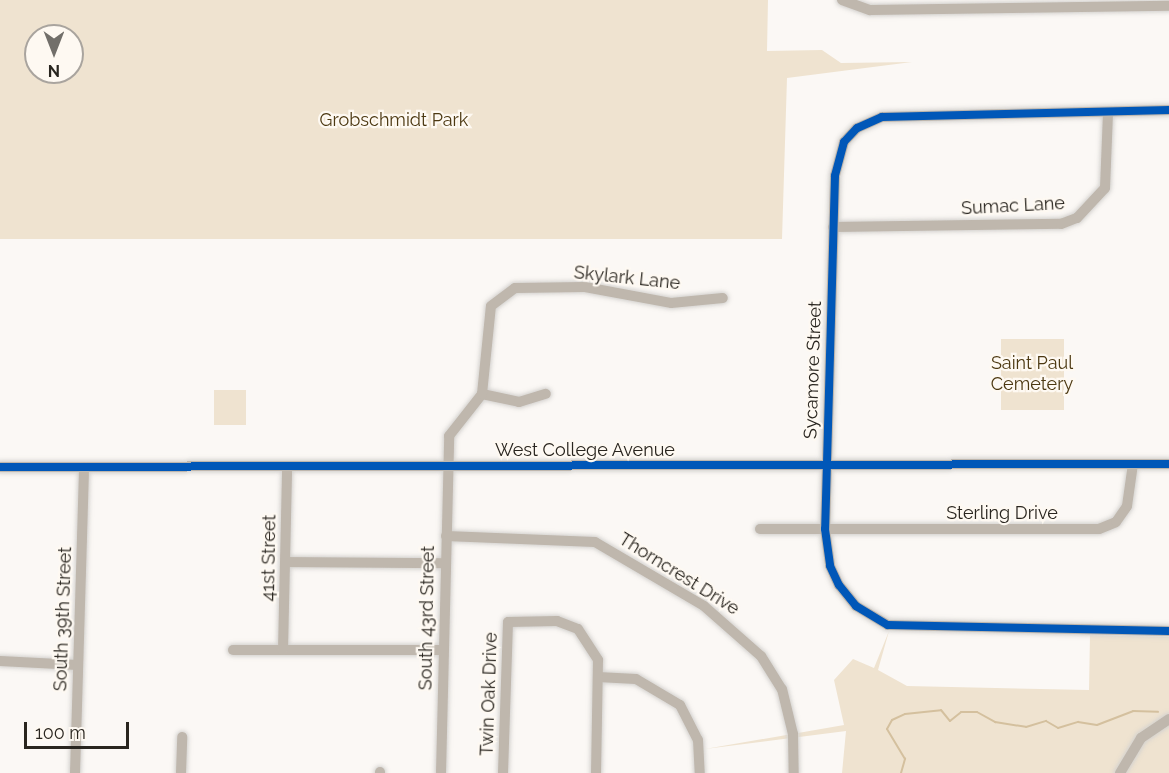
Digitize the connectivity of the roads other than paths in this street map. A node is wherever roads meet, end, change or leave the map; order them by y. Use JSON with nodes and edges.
{"nodes":[{"id":1,"x":844,"y":3,"type":"edge"},
{"id":2,"x":1144,"y":3,"type":"edge"},
{"id":3,"x":1169,"y":6,"type":"edge"},
{"id":4,"x":1169,"y":110,"type":"edge"},
{"id":5,"x":1108,"y":114,"type":"junction"},
{"id":6,"x":833,"y":227,"type":"junction"},
{"id":7,"x":723,"y":298,"type":"dead end"},
{"id":8,"x":482,"y":394,"type":"junction"},
{"id":9,"x":546,"y":394,"type":"dead end"},
{"id":10,"x":1133,"y":464,"type":"junction"},
{"id":11,"x":1169,"y":464,"type":"edge"},
{"id":12,"x":448,"y":465,"type":"junction"},
{"id":13,"x":826,"y":465,"type":"junction"},
{"id":14,"x":84,"y":466,"type":"junction"},
{"id":15,"x":0,"y":467,"type":"edge"},
{"id":16,"x":287,"y":468,"type":"junction"},
{"id":17,"x":760,"y":529,"type":"dead end"},
{"id":18,"x":825,"y":529,"type":"junction"},
{"id":19,"x":446,"y":536,"type":"junction"},
{"id":20,"x":286,"y":561,"type":"junction"},
{"id":21,"x":445,"y":563,"type":"junction"},
{"id":22,"x":1169,"y":631,"type":"edge"},
{"id":23,"x":233,"y":650,"type":"dead end"},
{"id":24,"x":284,"y":650,"type":"junction"},
{"id":25,"x":442,"y":650,"type":"junction"},
{"id":26,"x":0,"y":660,"type":"edge"},
{"id":27,"x":78,"y":665,"type":"junction"},
{"id":28,"x":598,"y":677,"type":"junction"},
{"id":29,"x":1169,"y":719,"type":"edge"},
{"id":30,"x":182,"y":737,"type":"dead end"},
{"id":31,"x":75,"y":773,"type":"edge"},
{"id":32,"x":182,"y":773,"type":"edge"},
{"id":33,"x":441,"y":773,"type":"edge"},
{"id":34,"x":503,"y":773,"type":"edge"},
{"id":35,"x":596,"y":773,"type":"edge"},
{"id":36,"x":700,"y":773,"type":"edge"},
{"id":37,"x":794,"y":773,"type":"edge"},
{"id":38,"x":1120,"y":773,"type":"edge"}],
"edges":[{"from":1,"to":2,"type":"street"},
{"from":2,"to":3,"type":"street"},
{"from":4,"to":5,"type":"street","name":"Sycamore Street"},
{"from":5,"to":6,"type":"street","name":"Sycamore Street"},
{"from":5,"to":6,"type":"street","name":"Sumac Lane"},
{"from":6,"to":13,"type":"street","name":"Sycamore Street"},
{"from":7,"to":8,"type":"street","name":"Skylark Lane"},
{"from":8,"to":9,"type":"street"},
{"from":8,"to":12,"type":"street"},
{"from":10,"to":11,"type":"street","name":"West College Avenue"},
{"from":10,"to":13,"type":"street","name":"West College Avenue"},
{"from":10,"to":18,"type":"street","name":"Sterling Drive"},
{"from":12,"to":13,"type":"street","name":"West College Avenue"},
{"from":12,"to":16,"type":"street","name":"West College Avenue"},
{"from":12,"to":19,"type":"street","name":"South 43rd Street"},
{"from":13,"to":18,"type":"street","name":"Sycamore Street"},
{"from":14,"to":15,"type":"street","name":"West College Avenue"},
{"from":14,"to":16,"type":"street","name":"West College Avenue"},
{"from":14,"to":27,"type":"street","name":"South 39th Street"},
{"from":16,"to":20,"type":"street","name":"41st Street"},
{"from":17,"to":18,"type":"street","name":"Sterling Drive"},
{"from":18,"to":22,"type":"street","name":"Sycamore Street"},
{"from":19,"to":21,"type":"street","name":"South 43rd Street"},
{"from":19,"to":37,"type":"street","name":"Thorncrest Drive"},
{"from":20,"to":21,"type":"street"},
{"from":20,"to":24,"type":"street","name":"41st Street"},
{"from":21,"to":25,"type":"street","name":"South 43rd Street"},
{"from":23,"to":24,"type":"street"},
{"from":24,"to":25,"type":"street"},
{"from":25,"to":33,"type":"street","name":"South 43rd Street"},
{"from":26,"to":27,"type":"street"},
{"from":27,"to":31,"type":"street","name":"South 39th Street"},
{"from":28,"to":34,"type":"street","name":"Twin Oak Drive"},
{"from":28,"to":35,"type":"street","name":"Twin Oak Drive"},
{"from":28,"to":36,"type":"street"},
{"from":29,"to":38,"type":"street"},
{"from":30,"to":32,"type":"street"}]}
